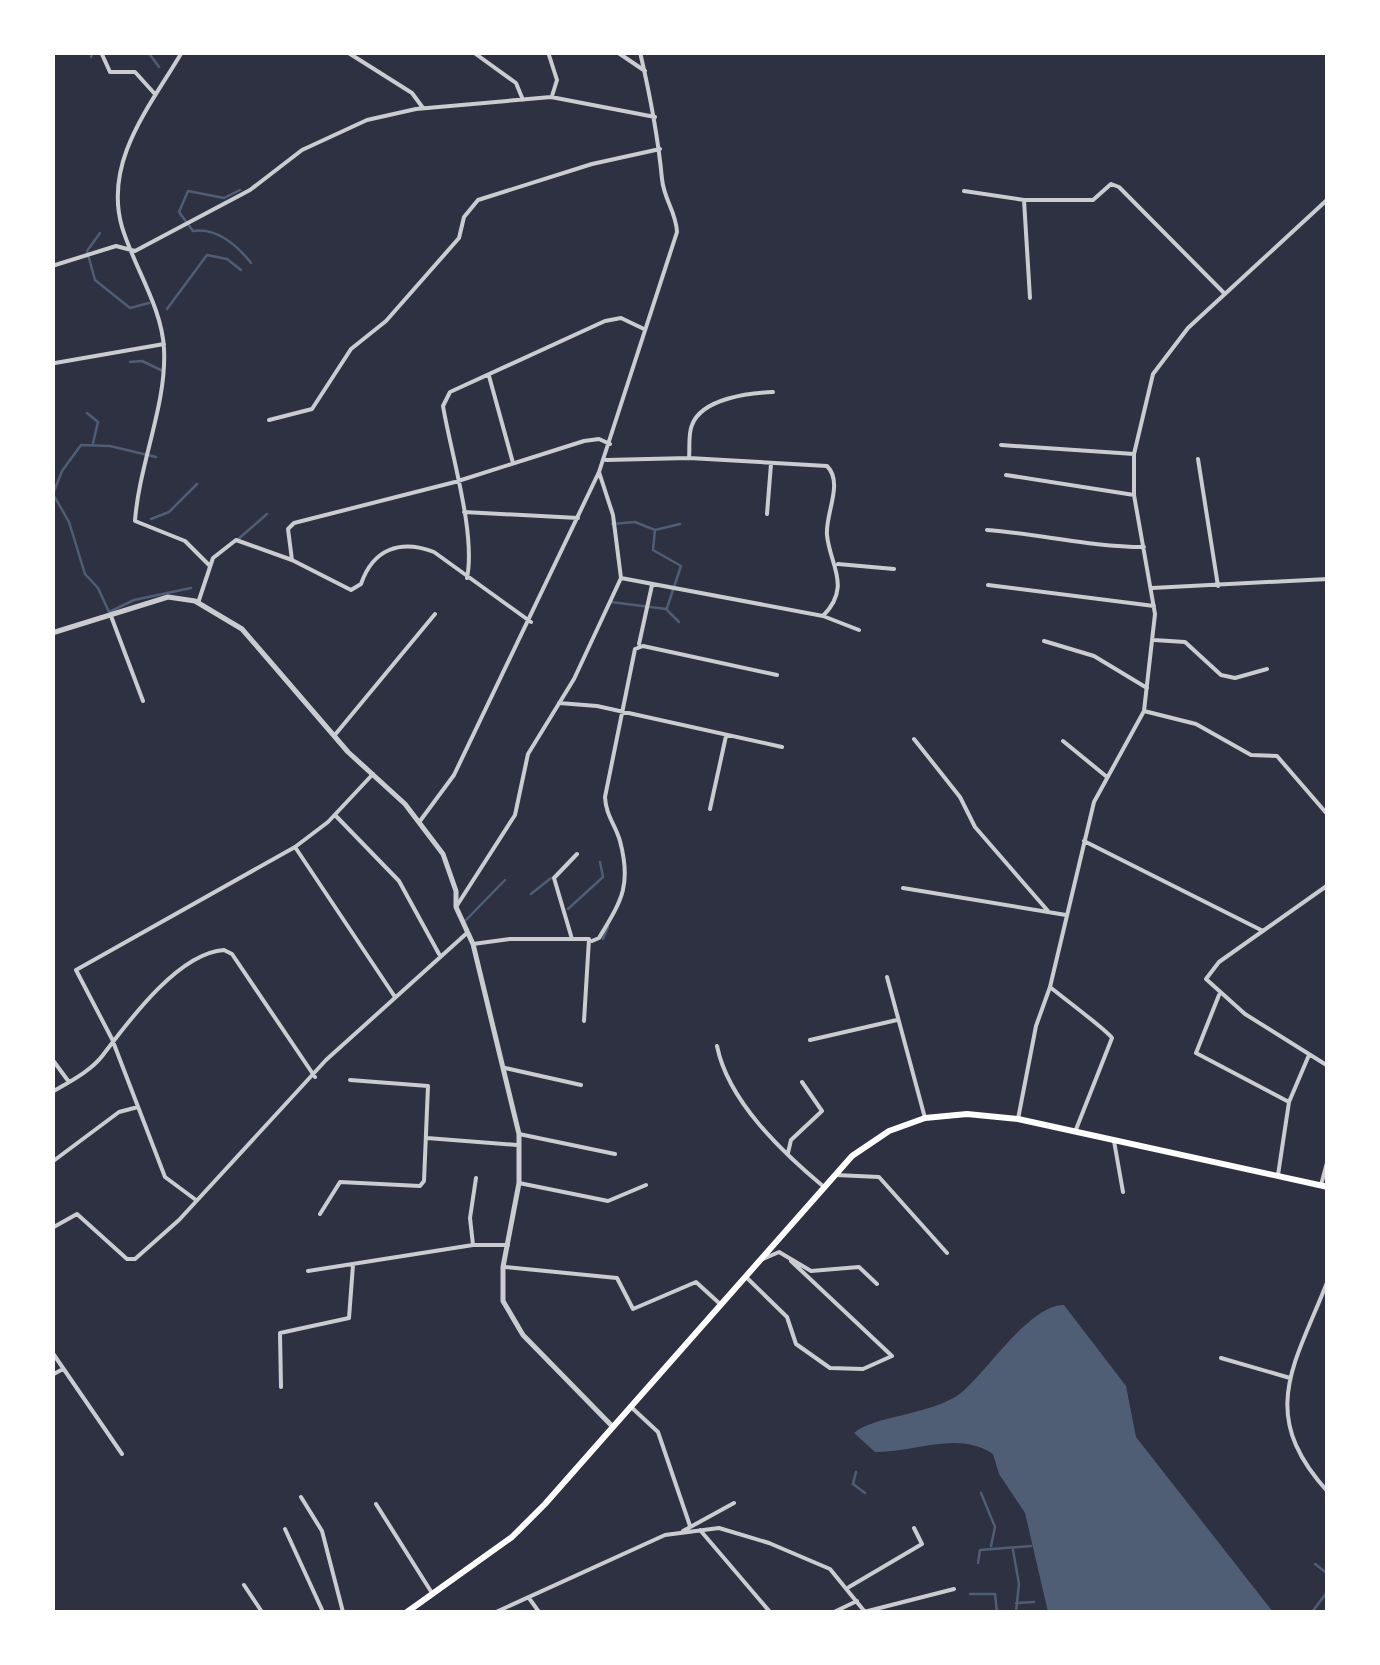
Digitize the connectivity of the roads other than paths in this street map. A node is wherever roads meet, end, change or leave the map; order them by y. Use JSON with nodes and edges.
{"nodes":[{"id":1,"x":101,"y":52,"type":"edge"},
{"id":2,"x":182,"y":52,"type":"edge"},
{"id":3,"x":347,"y":52,"type":"edge"},
{"id":4,"x":472,"y":52,"type":"edge"},
{"id":5,"x":548,"y":52,"type":"edge"},
{"id":6,"x":616,"y":52,"type":"edge"},
{"id":7,"x":640,"y":52,"type":"edge"},
{"id":8,"x":645,"y":71,"type":"junction"},
{"id":9,"x":155,"y":94,"type":"junction"},
{"id":10,"x":551,"y":98,"type":"junction"},
{"id":11,"x":523,"y":100,"type":"junction"},
{"id":12,"x":423,"y":108,"type":"junction"},
{"id":13,"x":654,"y":117,"type":"junction"},
{"id":14,"x":660,"y":149,"type":"junction"},
{"id":15,"x":964,"y":191,"type":"dead end"},
{"id":16,"x":1328,"y":199,"type":"edge"},
{"id":17,"x":1024,"y":200,"type":"junction"},
{"id":18,"x":135,"y":251,"type":"junction"},
{"id":19,"x":52,"y":266,"type":"edge"},
{"id":20,"x":1224,"y":294,"type":"junction"},
{"id":21,"x":1030,"y":298,"type":"dead end"},
{"id":22,"x":644,"y":329,"type":"junction"},
{"id":23,"x":164,"y":344,"type":"junction"},
{"id":24,"x":54,"y":363,"type":"edge"},
{"id":25,"x":488,"y":374,"type":"junction"},
{"id":26,"x":774,"y":392,"type":"dead end"},
{"id":27,"x":269,"y":420,"type":"dead end"},
{"id":28,"x":610,"y":444,"type":"junction"},
{"id":29,"x":1000,"y":446,"type":"dead end"},
{"id":30,"x":1134,"y":454,"type":"junction"},
{"id":31,"x":689,"y":458,"type":"junction"},
{"id":32,"x":1198,"y":459,"type":"dead end"},
{"id":33,"x":606,"y":460,"type":"junction"},
{"id":34,"x":771,"y":462,"type":"junction"},
{"id":35,"x":512,"y":463,"type":"junction"},
{"id":36,"x":599,"y":472,"type":"junction"},
{"id":37,"x":1006,"y":474,"type":"dead end"},
{"id":38,"x":456,"y":482,"type":"junction"},
{"id":39,"x":1134,"y":495,"type":"junction"},
{"id":40,"x":464,"y":512,"type":"junction"},
{"id":41,"x":767,"y":514,"type":"dead end"},
{"id":42,"x":578,"y":518,"type":"junction"},
{"id":43,"x":987,"y":530,"type":"dead end"},
{"id":44,"x":1144,"y":547,"type":"junction"},
{"id":45,"x":292,"y":560,"type":"junction"},
{"id":46,"x":838,"y":564,"type":"junction"},
{"id":47,"x":210,"y":565,"type":"junction"},
{"id":48,"x":894,"y":569,"type":"dead end"},
{"id":49,"x":467,"y":578,"type":"junction"},
{"id":50,"x":621,"y":578,"type":"junction"},
{"id":51,"x":1328,"y":579,"type":"edge"},
{"id":52,"x":652,"y":584,"type":"junction"},
{"id":53,"x":988,"y":585,"type":"dead end"},
{"id":54,"x":1218,"y":586,"type":"junction"},
{"id":55,"x":1152,"y":588,"type":"junction"},
{"id":56,"x":198,"y":603,"type":"junction"},
{"id":57,"x":1154,"y":606,"type":"junction"},
{"id":58,"x":435,"y":614,"type":"dead end"},
{"id":59,"x":110,"y":616,"type":"junction"},
{"id":60,"x":823,"y":616,"type":"junction"},
{"id":61,"x":530,"y":622,"type":"junction"},
{"id":62,"x":859,"y":630,"type":"dead end"},
{"id":63,"x":52,"y":633,"type":"edge"},
{"id":64,"x":1154,"y":640,"type":"junction"},
{"id":65,"x":1044,"y":641,"type":"dead end"},
{"id":66,"x":639,"y":646,"type":"junction"},
{"id":67,"x":1266,"y":669,"type":"dead end"},
{"id":68,"x":777,"y":675,"type":"dead end"},
{"id":69,"x":1147,"y":688,"type":"junction"},
{"id":70,"x":143,"y":701,"type":"dead end"},
{"id":71,"x":560,"y":703,"type":"junction"},
{"id":72,"x":1144,"y":710,"type":"junction"},
{"id":73,"x":622,"y":714,"type":"junction"},
{"id":74,"x":334,"y":736,"type":"junction"},
{"id":75,"x":726,"y":736,"type":"junction"},
{"id":76,"x":914,"y":740,"type":"dead end"},
{"id":77,"x":1063,"y":741,"type":"dead end"},
{"id":78,"x":782,"y":747,"type":"dead end"},
{"id":79,"x":373,"y":774,"type":"junction"},
{"id":80,"x":1108,"y":777,"type":"junction"},
{"id":81,"x":710,"y":809,"type":"dead end"},
{"id":82,"x":336,"y":815,"type":"junction"},
{"id":83,"x":1328,"y":815,"type":"edge"},
{"id":84,"x":52,"y":818,"type":"edge"},
{"id":85,"x":420,"y":821,"type":"junction"},
{"id":86,"x":52,"y":825,"type":"edge"},
{"id":87,"x":1084,"y":841,"type":"junction"},
{"id":88,"x":295,"y":847,"type":"junction"},
{"id":89,"x":577,"y":854,"type":"dead end"},
{"id":90,"x":1328,"y":885,"type":"edge"},
{"id":91,"x":903,"y":888,"type":"dead end"},
{"id":92,"x":456,"y":907,"type":"junction"},
{"id":93,"x":1048,"y":911,"type":"junction"},
{"id":94,"x":1066,"y":916,"type":"junction"},
{"id":95,"x":1263,"y":932,"type":"junction"},
{"id":96,"x":466,"y":933,"type":"junction"},
{"id":97,"x":572,"y":939,"type":"junction"},
{"id":98,"x":592,"y":941,"type":"junction"},
{"id":99,"x":473,"y":944,"type":"junction"},
{"id":100,"x":440,"y":956,"type":"junction"},
{"id":101,"x":888,"y":978,"type":"dead end"},
{"id":102,"x":1050,"y":987,"type":"junction"},
{"id":103,"x":1219,"y":995,"type":"junction"},
{"id":104,"x":395,"y":997,"type":"junction"},
{"id":105,"x":897,"y":1020,"type":"junction"},
{"id":106,"x":584,"y":1021,"type":"dead end"},
{"id":107,"x":112,"y":1039,"type":"junction"},
{"id":108,"x":810,"y":1040,"type":"dead end"},
{"id":109,"x":717,"y":1046,"type":"dead end"},
{"id":110,"x":1309,"y":1055,"type":"junction"},
{"id":111,"x":52,"y":1059,"type":"edge"},
{"id":112,"x":1328,"y":1066,"type":"edge"},
{"id":113,"x":505,"y":1068,"type":"junction"},
{"id":114,"x":314,"y":1077,"type":"junction"},
{"id":115,"x":350,"y":1080,"type":"dead end"},
{"id":116,"x":69,"y":1082,"type":"junction"},
{"id":117,"x":802,"y":1082,"type":"dead end"},
{"id":118,"x":582,"y":1085,"type":"dead end"},
{"id":119,"x":52,"y":1092,"type":"edge"},
{"id":120,"x":1289,"y":1102,"type":"junction"},
{"id":121,"x":138,"y":1107,"type":"junction"},
{"id":122,"x":926,"y":1118,"type":"junction"},
{"id":123,"x":1018,"y":1119,"type":"junction"},
{"id":124,"x":1075,"y":1133,"type":"junction"},
{"id":125,"x":519,"y":1134,"type":"junction"},
{"id":126,"x":427,"y":1138,"type":"junction"},
{"id":127,"x":1114,"y":1142,"type":"junction"},
{"id":128,"x":519,"y":1146,"type":"junction"},
{"id":129,"x":788,"y":1153,"type":"junction"},
{"id":130,"x":615,"y":1154,"type":"dead end"},
{"id":131,"x":1328,"y":1159,"type":"edge"},
{"id":132,"x":52,"y":1162,"type":"edge"},
{"id":133,"x":836,"y":1174,"type":"junction"},
{"id":134,"x":1278,"y":1176,"type":"junction"},
{"id":135,"x":476,"y":1178,"type":"dead end"},
{"id":136,"x":519,"y":1183,"type":"junction"},
{"id":137,"x":646,"y":1185,"type":"dead end"},
{"id":138,"x":1324,"y":1186,"type":"edge"},
{"id":139,"x":824,"y":1188,"type":"junction"},
{"id":140,"x":1123,"y":1192,"type":"dead end"},
{"id":141,"x":196,"y":1200,"type":"junction"},
{"id":142,"x":320,"y":1214,"type":"dead end"},
{"id":143,"x":52,"y":1228,"type":"edge"},
{"id":144,"x":473,"y":1245,"type":"junction"},
{"id":145,"x":508,"y":1245,"type":"junction"},
{"id":146,"x":947,"y":1253,"type":"dead end"},
{"id":147,"x":763,"y":1258,"type":"junction"},
{"id":148,"x":791,"y":1260,"type":"junction"},
{"id":149,"x":353,"y":1265,"type":"junction"},
{"id":150,"x":503,"y":1267,"type":"junction"},
{"id":151,"x":308,"y":1271,"type":"dead end"},
{"id":152,"x":746,"y":1276,"type":"junction"},
{"id":153,"x":1328,"y":1280,"type":"edge"},
{"id":154,"x":877,"y":1284,"type":"dead end"},
{"id":155,"x":722,"y":1306,"type":"junction"},
{"id":156,"x":52,"y":1352,"type":"edge"},
{"id":157,"x":1221,"y":1358,"type":"dead end"},
{"id":158,"x":64,"y":1369,"type":"junction"},
{"id":159,"x":52,"y":1376,"type":"edge"},
{"id":160,"x":1290,"y":1378,"type":"junction"},
{"id":161,"x":281,"y":1387,"type":"dead end"},
{"id":162,"x":630,"y":1406,"type":"junction"},
{"id":163,"x":612,"y":1426,"type":"junction"},
{"id":164,"x":122,"y":1454,"type":"dead end"},
{"id":165,"x":1328,"y":1492,"type":"edge"},
{"id":166,"x":301,"y":1497,"type":"dead end"},
{"id":167,"x":734,"y":1502,"type":"dead end"},
{"id":168,"x":376,"y":1504,"type":"dead end"},
{"id":169,"x":690,"y":1526,"type":"junction"},
{"id":170,"x":914,"y":1528,"type":"dead end"},
{"id":171,"x":284,"y":1530,"type":"dead end"},
{"id":172,"x":700,"y":1530,"type":"junction"},
{"id":173,"x":683,"y":1532,"type":"junction"},
{"id":174,"x":244,"y":1585,"type":"dead end"},
{"id":175,"x":848,"y":1587,"type":"junction"},
{"id":176,"x":954,"y":1589,"type":"dead end"},
{"id":177,"x":432,"y":1594,"type":"junction"},
{"id":178,"x":529,"y":1598,"type":"junction"},
{"id":179,"x":857,"y":1600,"type":"junction"},
{"id":180,"x":262,"y":1612,"type":"edge"},
{"id":181,"x":323,"y":1612,"type":"edge"},
{"id":182,"x":342,"y":1612,"type":"edge"},
{"id":183,"x":408,"y":1612,"type":"edge"},
{"id":184,"x":496,"y":1612,"type":"edge"},
{"id":185,"x":538,"y":1612,"type":"edge"},
{"id":186,"x":770,"y":1612,"type":"edge"},
{"id":187,"x":834,"y":1612,"type":"edge"},
{"id":188,"x":865,"y":1612,"type":"edge"}],
"edges":[{"from":1,"to":9,"type":"street"},
{"from":2,"to":9,"type":"street"},
{"from":3,"to":12,"type":"street"},
{"from":4,"to":11,"type":"street"},
{"from":5,"to":10,"type":"street"},
{"from":6,"to":8,"type":"street"},
{"from":7,"to":8,"type":"street"},
{"from":8,"to":13,"type":"street"},
{"from":9,"to":18,"type":"street"},
{"from":10,"to":11,"type":"street"},
{"from":10,"to":13,"type":"street"},
{"from":11,"to":12,"type":"street"},
{"from":12,"to":18,"type":"street"},
{"from":13,"to":14,"type":"street"},
{"from":14,"to":22,"type":"street"},
{"from":14,"to":27,"type":"street"},
{"from":15,"to":17,"type":"street"},
{"from":16,"to":20,"type":"street"},
{"from":17,"to":20,"type":"street"},
{"from":17,"to":21,"type":"street"},
{"from":18,"to":19,"type":"street"},
{"from":18,"to":23,"type":"street"},
{"from":20,"to":30,"type":"street"},
{"from":22,"to":25,"type":"street"},
{"from":22,"to":28,"type":"street"},
{"from":23,"to":24,"type":"street"},
{"from":23,"to":47,"type":"street"},
{"from":25,"to":35,"type":"street"},
{"from":25,"to":38,"type":"street"},
{"from":26,"to":31,"type":"street"},
{"from":28,"to":33,"type":"street"},
{"from":28,"to":35,"type":"street"},
{"from":29,"to":30,"type":"street"},
{"from":30,"to":39,"type":"street"},
{"from":31,"to":33,"type":"street"},
{"from":31,"to":34,"type":"street"},
{"from":32,"to":54,"type":"street"},
{"from":33,"to":36,"type":"street"},
{"from":34,"to":41,"type":"street"},
{"from":34,"to":46,"type":"street"},
{"from":35,"to":38,"type":"street"},
{"from":36,"to":42,"type":"street"},
{"from":36,"to":50,"type":"street"},
{"from":37,"to":39,"type":"street"},
{"from":38,"to":40,"type":"street"},
{"from":38,"to":45,"type":"street"},
{"from":39,"to":44,"type":"street"},
{"from":40,"to":42,"type":"street"},
{"from":40,"to":49,"type":"street"},
{"from":42,"to":61,"type":"street"},
{"from":43,"to":44,"type":"street"},
{"from":44,"to":55,"type":"street"},
{"from":45,"to":47,"type":"street"},
{"from":45,"to":49,"type":"street"},
{"from":46,"to":48,"type":"street"},
{"from":46,"to":60,"type":"street"},
{"from":47,"to":56,"type":"street"},
{"from":49,"to":61,"type":"street"},
{"from":50,"to":52,"type":"street"},
{"from":50,"to":71,"type":"street"},
{"from":51,"to":54,"type":"street"},
{"from":52,"to":60,"type":"street"},
{"from":52,"to":66,"type":"street"},
{"from":53,"to":57,"type":"street"},
{"from":54,"to":55,"type":"street"},
{"from":55,"to":57,"type":"street"},
{"from":56,"to":59,"type":"street"},
{"from":56,"to":74,"type":"street"},
{"from":57,"to":64,"type":"street"},
{"from":58,"to":74,"type":"street"},
{"from":59,"to":63,"type":"street"},
{"from":59,"to":70,"type":"street"},
{"from":60,"to":62,"type":"street"},
{"from":61,"to":85,"type":"street"},
{"from":64,"to":67,"type":"street"},
{"from":64,"to":69,"type":"street"},
{"from":65,"to":69,"type":"street"},
{"from":66,"to":68,"type":"street"},
{"from":66,"to":73,"type":"street"},
{"from":69,"to":72,"type":"street"},
{"from":71,"to":73,"type":"street"},
{"from":71,"to":92,"type":"street"},
{"from":72,"to":80,"type":"street"},
{"from":72,"to":83,"type":"street"},
{"from":73,"to":75,"type":"street"},
{"from":73,"to":98,"type":"street"},
{"from":74,"to":79,"type":"street"},
{"from":75,"to":78,"type":"street"},
{"from":75,"to":81,"type":"street"},
{"from":76,"to":93,"type":"street"},
{"from":77,"to":80,"type":"street"},
{"from":79,"to":82,"type":"street"},
{"from":79,"to":85,"type":"street"},
{"from":80,"to":87,"type":"street"},
{"from":82,"to":88,"type":"street"},
{"from":82,"to":100,"type":"street"},
{"from":84,"to":86,"type":"street"},
{"from":85,"to":92,"type":"street"},
{"from":87,"to":94,"type":"street"},
{"from":87,"to":95,"type":"street"},
{"from":88,"to":104,"type":"street"},
{"from":88,"to":107,"type":"street"},
{"from":89,"to":97,"type":"street"},
{"from":90,"to":95,"type":"street"},
{"from":91,"to":93,"type":"street"},
{"from":92,"to":96,"type":"street"},
{"from":93,"to":94,"type":"street"},
{"from":94,"to":102,"type":"street"},
{"from":95,"to":103,"type":"street"},
{"from":96,"to":99,"type":"street"},
{"from":96,"to":100,"type":"street"},
{"from":97,"to":98,"type":"street"},
{"from":97,"to":99,"type":"street"},
{"from":98,"to":106,"type":"street"},
{"from":99,"to":113,"type":"street"},
{"from":100,"to":104,"type":"street"},
{"from":101,"to":105,"type":"street"},
{"from":102,"to":123,"type":"street"},
{"from":102,"to":124,"type":"street"},
{"from":103,"to":110,"type":"street"},
{"from":103,"to":120,"type":"street"},
{"from":104,"to":114,"type":"street"},
{"from":105,"to":108,"type":"street"},
{"from":105,"to":122,"type":"street"},
{"from":107,"to":114,"type":"street"},
{"from":107,"to":116,"type":"street"},
{"from":107,"to":121,"type":"street"},
{"from":109,"to":129,"type":"street"},
{"from":110,"to":112,"type":"street"},
{"from":110,"to":120,"type":"street"},
{"from":111,"to":116,"type":"street"},
{"from":113,"to":118,"type":"street"},
{"from":113,"to":125,"type":"street"},
{"from":114,"to":141,"type":"street"},
{"from":115,"to":126,"type":"street"},
{"from":116,"to":119,"type":"street"},
{"from":117,"to":129,"type":"street"},
{"from":120,"to":134,"type":"street"},
{"from":121,"to":132,"type":"street"},
{"from":121,"to":141,"type":"street"},
{"from":122,"to":123,"type":"highway"},
{"from":122,"to":133,"type":"highway"},
{"from":123,"to":124,"type":"highway"},
{"from":124,"to":127,"type":"highway"},
{"from":125,"to":128,"type":"street"},
{"from":125,"to":130,"type":"street"},
{"from":126,"to":128,"type":"street"},
{"from":126,"to":142,"type":"street"},
{"from":127,"to":134,"type":"highway"},
{"from":127,"to":140,"type":"street"},
{"from":128,"to":136,"type":"street"},
{"from":129,"to":139,"type":"street"},
{"from":131,"to":138,"type":"street"},
{"from":133,"to":139,"type":"highway"},
{"from":133,"to":146,"type":"street"},
{"from":134,"to":138,"type":"highway"},
{"from":135,"to":144,"type":"street"},
{"from":136,"to":137,"type":"street"},
{"from":136,"to":145,"type":"street"},
{"from":139,"to":147,"type":"highway"},
{"from":141,"to":143,"type":"street"},
{"from":144,"to":145,"type":"street"},
{"from":144,"to":149,"type":"street"},
{"from":145,"to":150,"type":"street"},
{"from":147,"to":148,"type":"street"},
{"from":147,"to":152,"type":"highway"},
{"from":148,"to":152,"type":"street"},
{"from":148,"to":154,"type":"street"},
{"from":149,"to":151,"type":"street"},
{"from":149,"to":161,"type":"street"},
{"from":150,"to":155,"type":"street"},
{"from":150,"to":163,"type":"street"},
{"from":152,"to":155,"type":"highway"},
{"from":153,"to":160,"type":"street"},
{"from":155,"to":162,"type":"highway"},
{"from":156,"to":158,"type":"street"},
{"from":157,"to":160,"type":"street"},
{"from":158,"to":159,"type":"street"},
{"from":158,"to":164,"type":"street"},
{"from":160,"to":165,"type":"street"},
{"from":162,"to":163,"type":"highway"},
{"from":162,"to":169,"type":"street"},
{"from":163,"to":177,"type":"highway"},
{"from":166,"to":182,"type":"street"},
{"from":167,"to":169,"type":"street"},
{"from":168,"to":177,"type":"street"},
{"from":169,"to":173,"type":"street"},
{"from":170,"to":175,"type":"street"},
{"from":171,"to":181,"type":"street"},
{"from":172,"to":173,"type":"street"},
{"from":172,"to":175,"type":"street"},
{"from":172,"to":186,"type":"street"},
{"from":173,"to":178,"type":"street"},
{"from":174,"to":180,"type":"street"},
{"from":175,"to":179,"type":"street"},
{"from":176,"to":188,"type":"street"},
{"from":177,"to":183,"type":"highway"},
{"from":178,"to":184,"type":"street"},
{"from":178,"to":185,"type":"street"},
{"from":179,"to":187,"type":"street"},
{"from":179,"to":188,"type":"street"}]}
